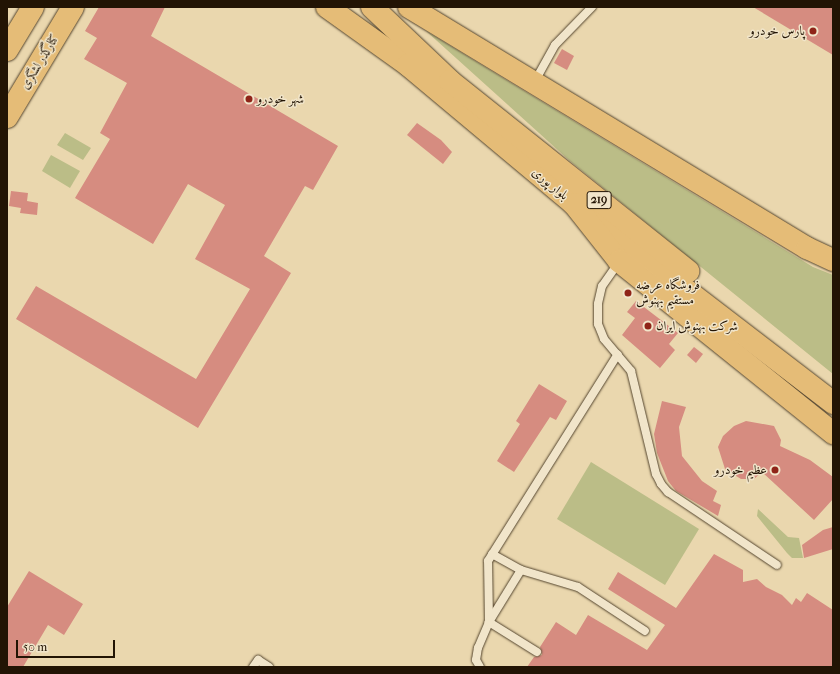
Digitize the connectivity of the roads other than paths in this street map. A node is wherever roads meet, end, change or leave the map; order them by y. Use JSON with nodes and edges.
{"nodes":[{"id":1,"x":33,"y":7,"type":"edge"},
{"id":2,"x":73,"y":7,"type":"edge"},
{"id":3,"x":327,"y":7,"type":"edge"},
{"id":4,"x":372,"y":7,"type":"edge"},
{"id":5,"x":410,"y":7,"type":"edge"},
{"id":6,"x":592,"y":7,"type":"edge"},
{"id":7,"x":7,"y":50,"type":"edge"},
{"id":8,"x":535,"y":82,"type":"junction"},
{"id":9,"x":7,"y":117,"type":"edge"},
{"id":10,"x":574,"y":204,"type":"junction"},
{"id":11,"x":833,"y":260,"type":"edge"},
{"id":12,"x":619,"y":261,"type":"junction"},
{"id":13,"x":618,"y":354,"type":"junction"},
{"id":14,"x":833,"y":386,"type":"edge"},
{"id":15,"x":833,"y":403,"type":"edge"},
{"id":16,"x":833,"y":433,"type":"edge"},
{"id":17,"x":492,"y":554,"type":"junction"},
{"id":18,"x":777,"y":565,"type":"dead end"},
{"id":19,"x":521,"y":570,"type":"junction"},
{"id":20,"x":489,"y":622,"type":"junction"},
{"id":21,"x":646,"y":631,"type":"dead end"},
{"id":22,"x":537,"y":652,"type":"dead end"},
{"id":23,"x":253,"y":667,"type":"edge"},
{"id":24,"x":269,"y":667,"type":"edge"},
{"id":25,"x":480,"y":667,"type":"edge"}],
"edges":[{"from":1,"to":7,"type":"main road"},
{"from":2,"to":9,"type":"main road","name":"کنارگذر لشگری"},
{"from":3,"to":10,"type":"main road","name":"بلوار پوری","number":"219"},
{"from":4,"to":14,"type":"main road","name":"بلوار پوری","number":"219"},
{"from":5,"to":8,"type":"main road"},
{"from":6,"to":8,"type":"lane"},
{"from":8,"to":11,"type":"main road"},
{"from":10,"to":12,"type":"main road"},
{"from":10,"to":15,"type":"main road","name":"بلوار پوری","number":"219"},
{"from":12,"to":13,"type":"lane"},
{"from":12,"to":16,"type":"main road"},
{"from":13,"to":17,"type":"lane"},
{"from":13,"to":18,"type":"lane"},
{"from":17,"to":19,"type":"lane"},
{"from":17,"to":20,"type":"lane"},
{"from":19,"to":20,"type":"lane"},
{"from":19,"to":21,"type":"lane"},
{"from":20,"to":22,"type":"lane"},
{"from":20,"to":25,"type":"lane"},
{"from":23,"to":24,"type":"lane"}]}
